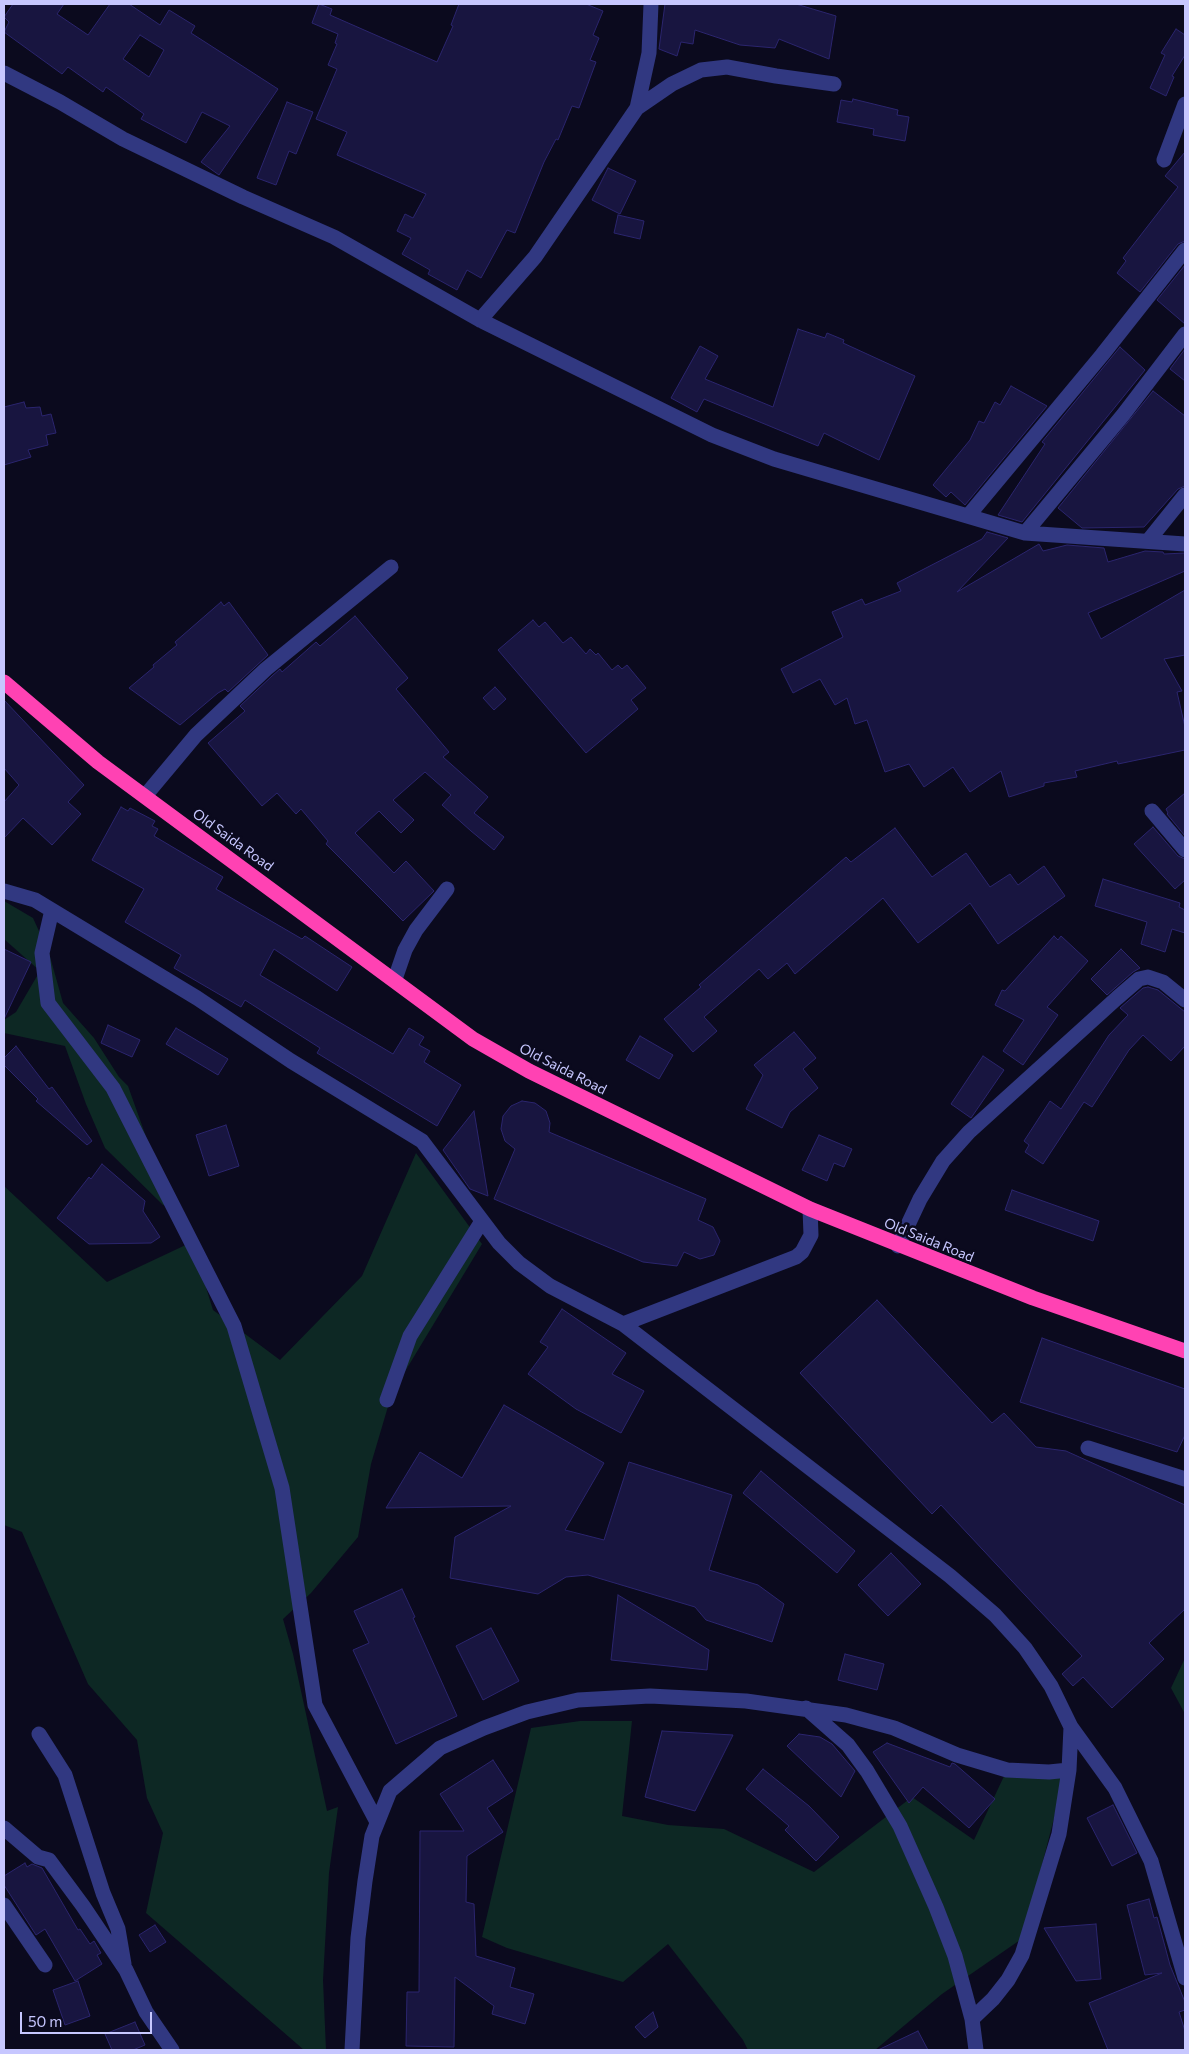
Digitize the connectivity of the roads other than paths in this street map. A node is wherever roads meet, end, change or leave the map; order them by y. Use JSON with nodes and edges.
{"nodes":[{"id":1,"x":652,"y":4,"type":"edge"},
{"id":2,"x":4,"y":73,"type":"edge"},
{"id":3,"x":834,"y":84,"type":"dead end"},
{"id":4,"x":1185,"y":104,"type":"edge"},
{"id":5,"x":637,"y":108,"type":"junction"},
{"id":6,"x":1164,"y":160,"type":"dead end"},
{"id":7,"x":1185,"y":250,"type":"edge"},
{"id":8,"x":480,"y":320,"type":"junction"},
{"id":9,"x":1185,"y":334,"type":"edge"},
{"id":10,"x":1185,"y":495,"type":"edge"},
{"id":11,"x":968,"y":516,"type":"junction"},
{"id":12,"x":1025,"y":533,"type":"junction"},
{"id":13,"x":1148,"y":541,"type":"junction"},
{"id":14,"x":1185,"y":544,"type":"edge"},
{"id":15,"x":391,"y":567,"type":"dead end"},
{"id":16,"x":4,"y":682,"type":"edge"},
{"id":17,"x":145,"y":796,"type":"junction"},
{"id":18,"x":1152,"y":811,"type":"dead end"},
{"id":19,"x":1185,"y":850,"type":"edge"},
{"id":20,"x":447,"y":889,"type":"dead end"},
{"id":21,"x":4,"y":891,"type":"edge"},
{"id":22,"x":52,"y":910,"type":"junction"},
{"id":23,"x":395,"y":979,"type":"junction"},
{"id":24,"x":1185,"y":1000,"type":"edge"},
{"id":25,"x":810,"y":1209,"type":"junction"},
{"id":26,"x":482,"y":1221,"type":"junction"},
{"id":27,"x":898,"y":1246,"type":"junction"},
{"id":28,"x":623,"y":1324,"type":"junction"},
{"id":29,"x":1185,"y":1351,"type":"edge"},
{"id":30,"x":387,"y":1400,"type":"dead end"},
{"id":31,"x":1088,"y":1448,"type":"dead end"},
{"id":32,"x":1185,"y":1479,"type":"edge"},
{"id":33,"x":805,"y":1707,"type":"junction"},
{"id":34,"x":1071,"y":1727,"type":"junction"},
{"id":35,"x":39,"y":1734,"type":"dead end"},
{"id":36,"x":1069,"y":1770,"type":"junction"},
{"id":37,"x":378,"y":1822,"type":"junction"},
{"id":38,"x":4,"y":1828,"type":"edge"},
{"id":39,"x":4,"y":1905,"type":"edge"},
{"id":40,"x":45,"y":1965,"type":"dead end"},
{"id":41,"x":126,"y":1970,"type":"junction"},
{"id":42,"x":1185,"y":1978,"type":"edge"},
{"id":43,"x":972,"y":2019,"type":"junction"},
{"id":44,"x":172,"y":2050,"type":"edge"},
{"id":45,"x":352,"y":2050,"type":"edge"},
{"id":46,"x":976,"y":2050,"type":"edge"}],
"edges":[{"from":1,"to":5,"type":"street"},
{"from":2,"to":8,"type":"street"},
{"from":3,"to":5,"type":"street"},
{"from":4,"to":6,"type":"street"},
{"from":5,"to":8,"type":"street"},
{"from":7,"to":11,"type":"street"},
{"from":8,"to":11,"type":"street"},
{"from":9,"to":12,"type":"street"},
{"from":10,"to":13,"type":"street"},
{"from":11,"to":12,"type":"street"},
{"from":12,"to":13,"type":"street"},
{"from":13,"to":14,"type":"street"},
{"from":15,"to":17,"type":"street"},
{"from":16,"to":17,"type":"highway","name":"Old Saida Road"},
{"from":17,"to":23,"type":"highway","name":"Old Saida Road"},
{"from":18,"to":19,"type":"street"},
{"from":20,"to":23,"type":"street"},
{"from":21,"to":22,"type":"street"},
{"from":22,"to":26,"type":"street"},
{"from":22,"to":37,"type":"street"},
{"from":23,"to":25,"type":"highway","name":"Old Saida Road"},
{"from":24,"to":27,"type":"street"},
{"from":25,"to":27,"type":"highway","name":"Old Saida Road"},
{"from":25,"to":28,"type":"street"},
{"from":26,"to":28,"type":"street"},
{"from":26,"to":30,"type":"street"},
{"from":27,"to":29,"type":"highway","name":"Old Saida Road"},
{"from":28,"to":34,"type":"street"},
{"from":31,"to":32,"type":"street"},
{"from":33,"to":36,"type":"street"},
{"from":33,"to":37,"type":"street"},
{"from":33,"to":43,"type":"street"},
{"from":34,"to":36,"type":"street"},
{"from":34,"to":42,"type":"street"},
{"from":35,"to":41,"type":"street"},
{"from":36,"to":43,"type":"street"},
{"from":37,"to":45,"type":"street"},
{"from":38,"to":41,"type":"street"},
{"from":39,"to":40,"type":"street"},
{"from":41,"to":44,"type":"street"},
{"from":43,"to":46,"type":"street"}]}
